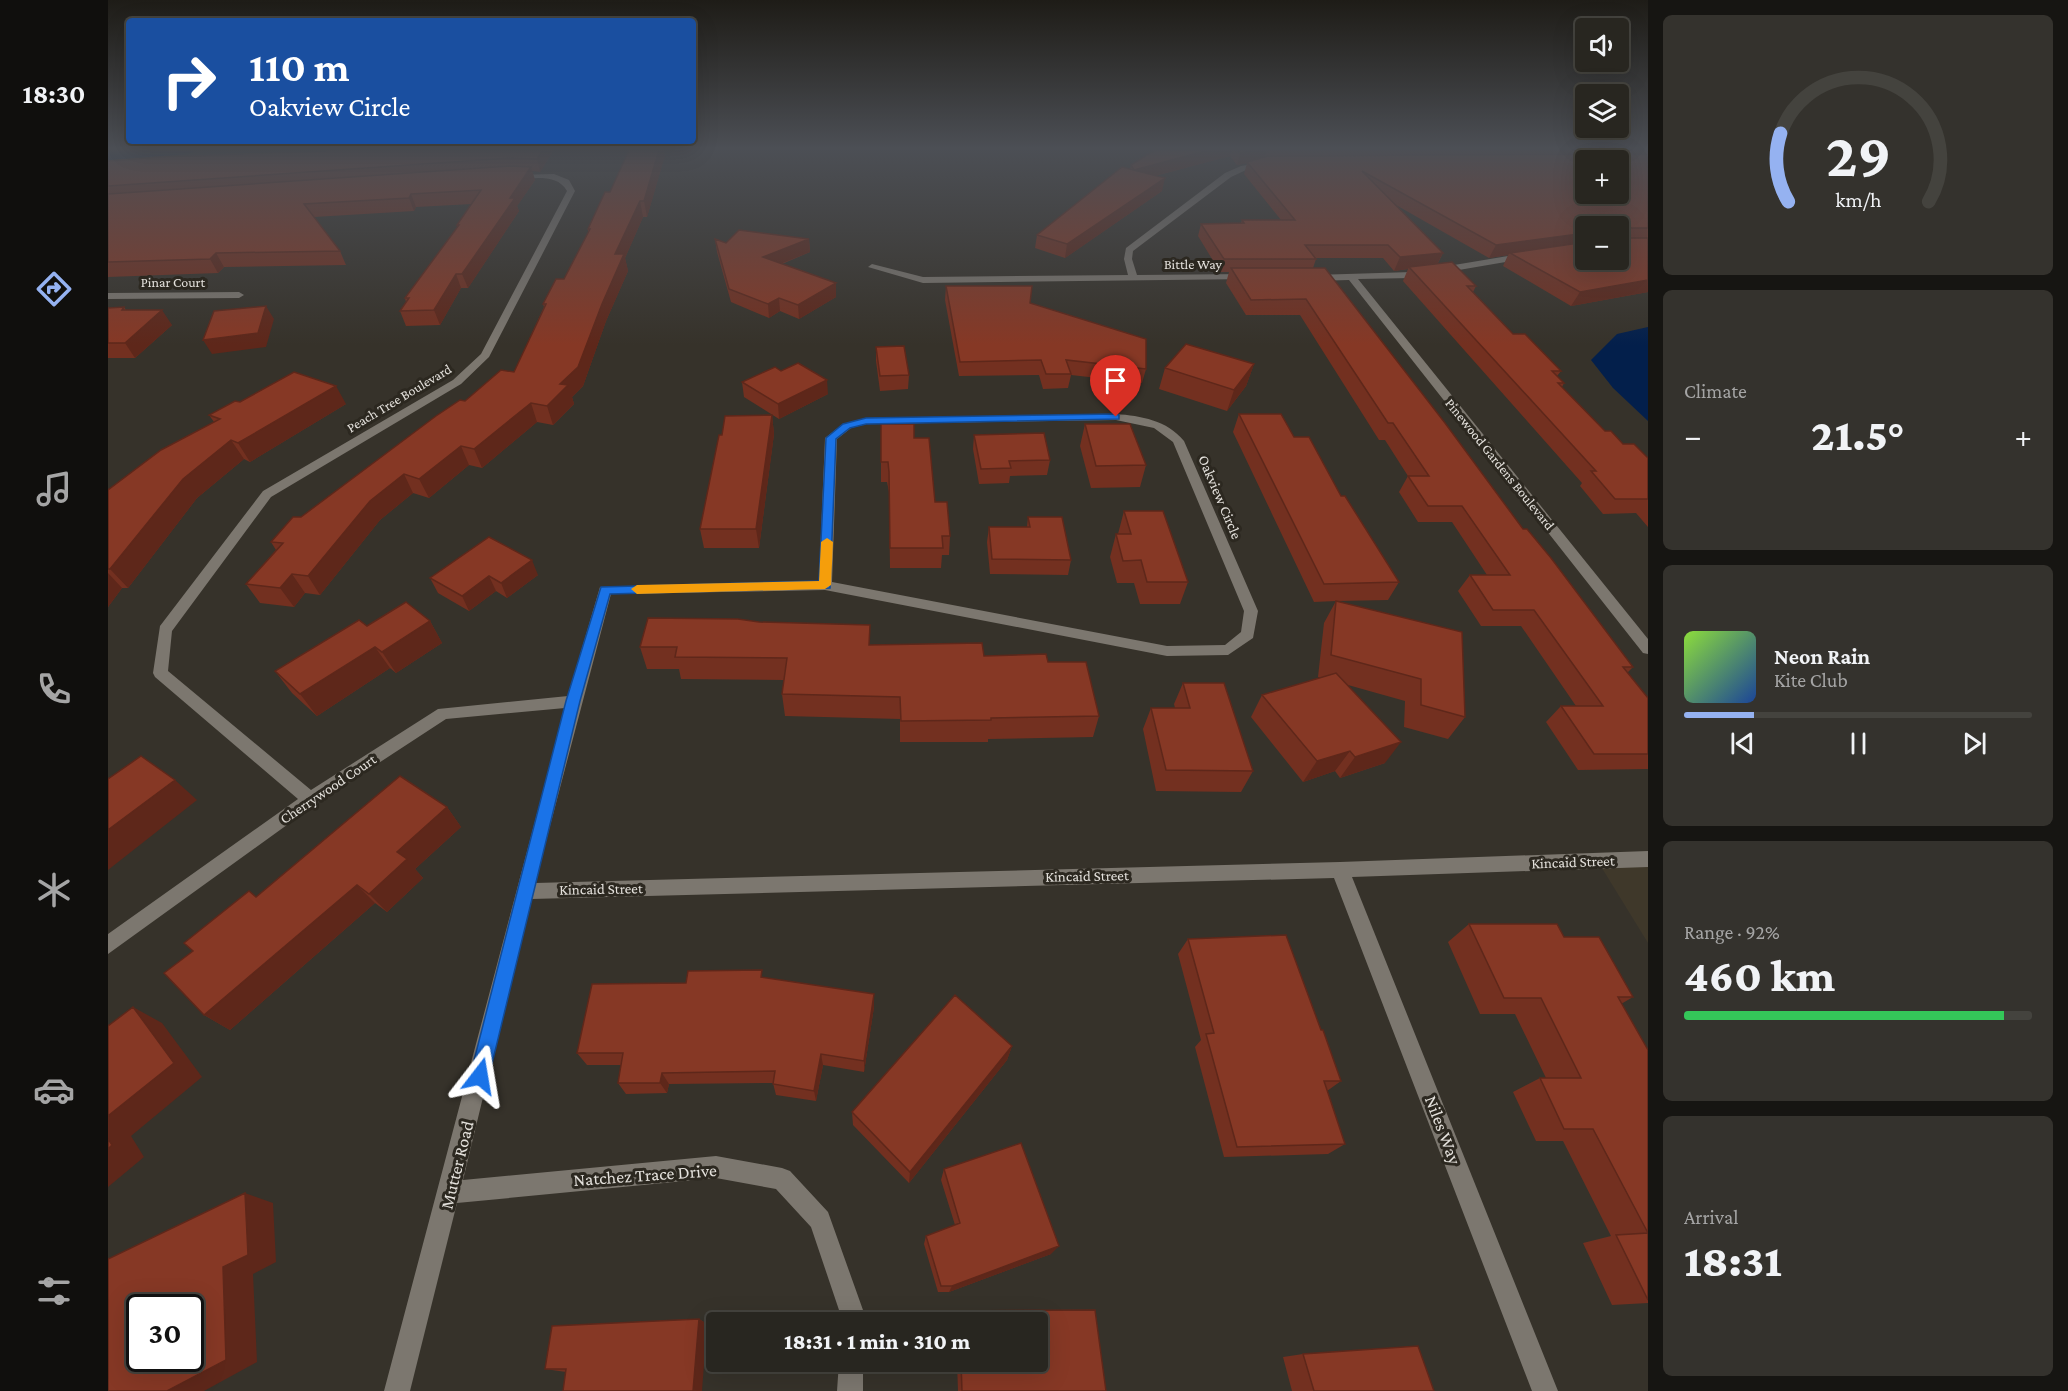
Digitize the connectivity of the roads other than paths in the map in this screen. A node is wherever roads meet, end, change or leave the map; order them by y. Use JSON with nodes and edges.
{"nodes":[{"id":1,"x":558,"y":215,"type":"edge"},
{"id":2,"x":1175,"y":215,"type":"edge"},
{"id":3,"x":1539,"y":254,"type":"edge"},
{"id":4,"x":872,"y":267,"type":"dead end"},
{"id":5,"x":1133,"y":277,"type":"junction"},
{"id":6,"x":1260,"y":277,"type":"edge"},
{"id":7,"x":1306,"y":278,"type":"edge"},
{"id":8,"x":1352,"y":278,"type":"junction"},
{"id":9,"x":239,"y":295,"type":"dead end"},
{"id":10,"x":108,"y":296,"type":"edge"},
{"id":11,"x":825,"y":585,"type":"junction"},
{"id":12,"x":605,"y":590,"type":"joint"},
{"id":13,"x":1646,"y":645,"type":"edge"},
{"id":14,"x":573,"y":701,"type":"junction"},
{"id":15,"x":310,"y":799,"type":"junction"},
{"id":16,"x":1648,"y":859,"type":"edge"},
{"id":17,"x":1340,"y":870,"type":"junction"},
{"id":18,"x":526,"y":891,"type":"junction"},
{"id":19,"x":108,"y":945,"type":"edge"},
{"id":20,"x":451,"y":1192,"type":"junction"},
{"id":21,"x":851,"y":1312,"type":"edge"},
{"id":22,"x":850,"y":1372,"type":"edge"},
{"id":23,"x":397,"y":1391,"type":"edge"},
{"id":24,"x":850,"y":1391,"type":"edge"},
{"id":25,"x":1545,"y":1391,"type":"edge"}],
"edges":[{"from":1,"to":15,"type":"street","name":"Peach Tree Boulevard"},
{"from":2,"to":5,"type":"street"},
{"from":3,"to":8,"type":"street"},
{"from":4,"to":5,"type":"street","name":"Bittle Way"},
{"from":5,"to":6,"type":"street","name":"Bittle Way"},
{"from":7,"to":8,"type":"street"},
{"from":8,"to":13,"type":"street","name":"Pinewood Gardens Boulevard"},
{"from":9,"to":10,"type":"street","name":"Pinar Court"},
{"from":11,"to":11,"type":"street","name":"Oakview Circle"},
{"from":11,"to":12,"type":"street","name":"Oakview Circle"},
{"from":12,"to":14,"type":"street","name":"Mutter Road"},
{"from":14,"to":15,"type":"street","name":"Cherrywood Court"},
{"from":14,"to":18,"type":"street","name":"Mutter Road"},
{"from":15,"to":19,"type":"street","name":"Cherrywood Court"},
{"from":16,"to":17,"type":"street","name":"Kincaid Street"},
{"from":17,"to":18,"type":"street","name":"Kincaid Street"},
{"from":17,"to":25,"type":"street","name":"Niles Way"},
{"from":18,"to":20,"type":"street","name":"Mutter Road"},
{"from":20,"to":21,"type":"street","name":"Natchez Trace Drive"},
{"from":20,"to":23,"type":"street","name":"Mutter Road"},
{"from":22,"to":24,"type":"street"}]}
